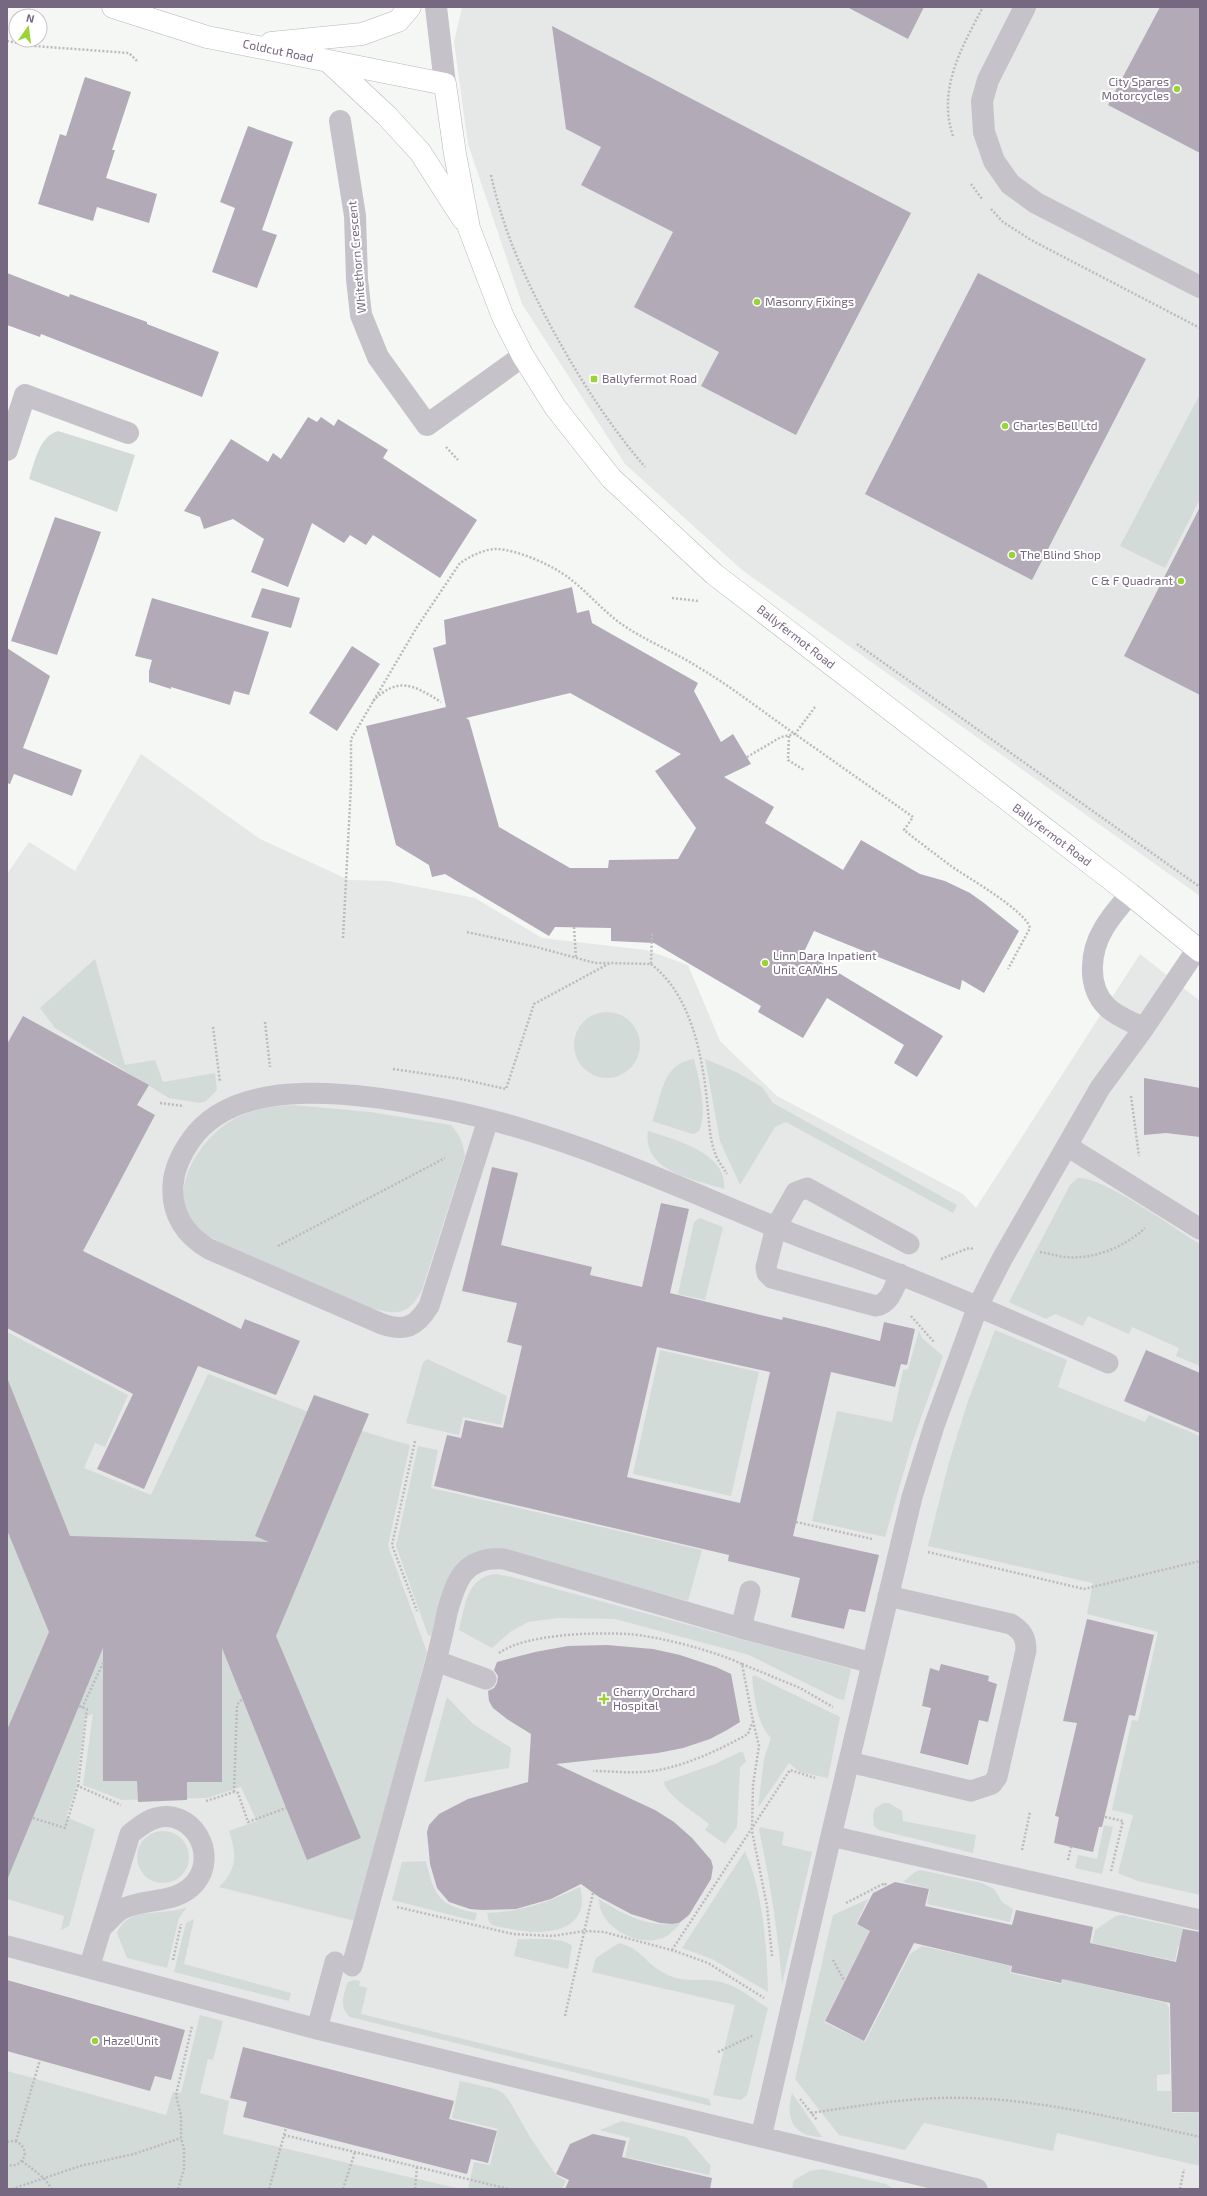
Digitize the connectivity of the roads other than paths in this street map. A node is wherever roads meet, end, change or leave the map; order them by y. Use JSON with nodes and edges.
{"nodes":[{"id":1,"x":113,"y":7,"type":"edge"},
{"id":2,"x":410,"y":7,"type":"edge"},
{"id":3,"x":436,"y":7,"type":"edge"},
{"id":4,"x":1025,"y":7,"type":"edge"},
{"id":5,"x":250,"y":46,"type":"junction"},
{"id":6,"x":329,"y":62,"type":"junction"},
{"id":7,"x":445,"y":84,"type":"junction"},
{"id":8,"x":340,"y":121,"type":"dead end"},
{"id":9,"x":469,"y":228,"type":"junction"},
{"id":10,"x":1200,"y":287,"type":"edge"},
{"id":11,"x":523,"y":356,"type":"junction"},
{"id":12,"x":128,"y":433,"type":"dead end"},
{"id":13,"x":7,"y":450,"type":"edge"},
{"id":14,"x":1130,"y":894,"type":"junction"},
{"id":15,"x":1199,"y":950,"type":"edge"},
{"id":16,"x":1144,"y":1028,"type":"junction"},
{"id":17,"x":488,"y":1120,"type":"junction"},
{"id":18,"x":1067,"y":1146,"type":"junction"},
{"id":19,"x":776,"y":1227,"type":"junction"},
{"id":20,"x":1200,"y":1229,"type":"edge"},
{"id":21,"x":909,"y":1244,"type":"dead end"},
{"id":22,"x":900,"y":1274,"type":"junction"},
{"id":23,"x":978,"y":1306,"type":"junction"},
{"id":24,"x":1108,"y":1363,"type":"dead end"},
{"id":25,"x":750,"y":1591,"type":"dead end"},
{"id":26,"x":888,"y":1596,"type":"junction"},
{"id":27,"x":741,"y":1628,"type":"junction"},
{"id":28,"x":436,"y":1661,"type":"junction"},
{"id":29,"x":872,"y":1663,"type":"junction"},
{"id":30,"x":484,"y":1678,"type":"road end"},
{"id":31,"x":849,"y":1762,"type":"junction"},
{"id":32,"x":831,"y":1836,"type":"junction"},
{"id":33,"x":1200,"y":1920,"type":"edge"},
{"id":34,"x":102,"y":1927,"type":"junction"},
{"id":35,"x":7,"y":1946,"type":"edge"},
{"id":36,"x":89,"y":1968,"type":"junction"},
{"id":37,"x":317,"y":2029,"type":"junction"},
{"id":38,"x":761,"y":2137,"type":"junction"},
{"id":39,"x":970,"y":2188,"type":"edge"}],
"edges":[{"from":1,"to":5,"type":"main road","name":"Coldcut Road"},
{"from":2,"to":5,"type":"main road"},
{"from":3,"to":7,"type":"street"},
{"from":4,"to":10,"type":"street"},
{"from":5,"to":6,"type":"main road","name":"Coldcut Road"},
{"from":6,"to":7,"type":"main road","name":"Coldcut Road"},
{"from":6,"to":9,"type":"main road"},
{"from":7,"to":9,"type":"main road","name":"Ballyfermot Road"},
{"from":8,"to":11,"type":"street","name":"Whitethorn Crescent"},
{"from":9,"to":11,"type":"main road","name":"Ballyfermot Road"},
{"from":11,"to":14,"type":"main road","name":"Ballyfermot Road"},
{"from":12,"to":13,"type":"street"},
{"from":14,"to":15,"type":"main road","name":"Ballyfermot Road"},
{"from":14,"to":16,"type":"lane"},
{"from":15,"to":16,"type":"lane"},
{"from":16,"to":18,"type":"lane"},
{"from":17,"to":17,"type":"lane"},
{"from":17,"to":19,"type":"lane"},
{"from":18,"to":20,"type":"lane"},
{"from":18,"to":23,"type":"lane"},
{"from":19,"to":21,"type":"lane"},
{"from":19,"to":22,"type":"lane"},
{"from":19,"to":22,"type":"lane"},
{"from":22,"to":23,"type":"lane"},
{"from":23,"to":24,"type":"lane"},
{"from":23,"to":26,"type":"lane"},
{"from":25,"to":27,"type":"lane"},
{"from":26,"to":29,"type":"lane"},
{"from":26,"to":31,"type":"lane"},
{"from":27,"to":28,"type":"lane"},
{"from":27,"to":29,"type":"lane"},
{"from":28,"to":30,"type":"lane"},
{"from":28,"to":37,"type":"lane"},
{"from":29,"to":31,"type":"lane"},
{"from":31,"to":32,"type":"lane"},
{"from":32,"to":33,"type":"lane"},
{"from":32,"to":38,"type":"lane"},
{"from":34,"to":34,"type":"lane"},
{"from":34,"to":36,"type":"lane"},
{"from":35,"to":36,"type":"lane"},
{"from":36,"to":37,"type":"lane"},
{"from":37,"to":38,"type":"lane"},
{"from":38,"to":39,"type":"lane"}]}
